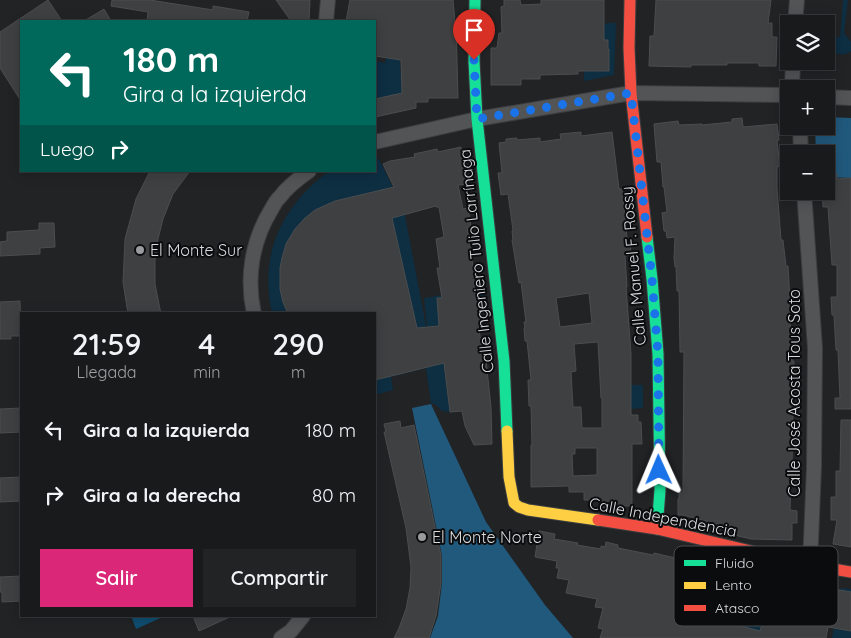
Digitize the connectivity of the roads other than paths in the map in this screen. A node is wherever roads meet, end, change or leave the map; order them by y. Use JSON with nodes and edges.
{"nodes":[{"id":1,"x":328,"y":0,"type":"edge"},
{"id":2,"x":475,"y":0,"type":"edge"},
{"id":3,"x":630,"y":0,"type":"edge"},
{"id":4,"x":796,"y":0,"type":"edge"},
{"id":5,"x":795,"y":15,"type":"edge"},
{"id":6,"x":326,"y":20,"type":"edge"},
{"id":7,"x":631,"y":93,"type":"junction"},
{"id":8,"x":780,"y":96,"type":"edge"},
{"id":9,"x":835,"y":97,"type":"edge"},
{"id":10,"x":851,"y":98,"type":"edge"},
{"id":11,"x":477,"y":119,"type":"junction"},
{"id":12,"x":376,"y":142,"type":"edge"},
{"id":13,"x":308,"y":172,"type":"edge"},
{"id":14,"x":805,"y":200,"type":"edge"},
{"id":15,"x":254,"y":312,"type":"edge"},
{"id":16,"x":528,"y":510,"type":"joint"},
{"id":17,"x":657,"y":530,"type":"junction"},
{"id":18,"x":729,"y":546,"type":"edge"},
{"id":19,"x":811,"y":546,"type":"edge"},
{"id":20,"x":838,"y":569,"type":"edge"},
{"id":21,"x":851,"y":572,"type":"edge"},
{"id":22,"x":302,"y":617,"type":"edge"},
{"id":23,"x":281,"y":638,"type":"edge"}],
"edges":[{"from":1,"to":6,"type":"street"},
{"from":2,"to":11,"type":"street","name":"Calle Ingeniero Tulio Larrínaga"},
{"from":3,"to":7,"type":"street","name":"Calle Manuel F. Rossy"},
{"from":4,"to":5,"type":"street"},
{"from":7,"to":8,"type":"street"},
{"from":7,"to":11,"type":"street"},
{"from":7,"to":17,"type":"street","name":"Calle Manuel F. Rossy"},
{"from":9,"to":10,"type":"street"},
{"from":11,"to":12,"type":"street"},
{"from":11,"to":16,"type":"street","name":"Calle Ingeniero Tulio Larrínaga"},
{"from":13,"to":15,"type":"street"},
{"from":14,"to":19,"type":"street","name":"Calle José Acosta Tous Soto"},
{"from":16,"to":17,"type":"street","name":"Calle Independencia"},
{"from":17,"to":18,"type":"street","name":"Calle Independencia"},
{"from":20,"to":21,"type":"street","name":"Calle Independencia"},
{"from":22,"to":23,"type":"street"}]}
